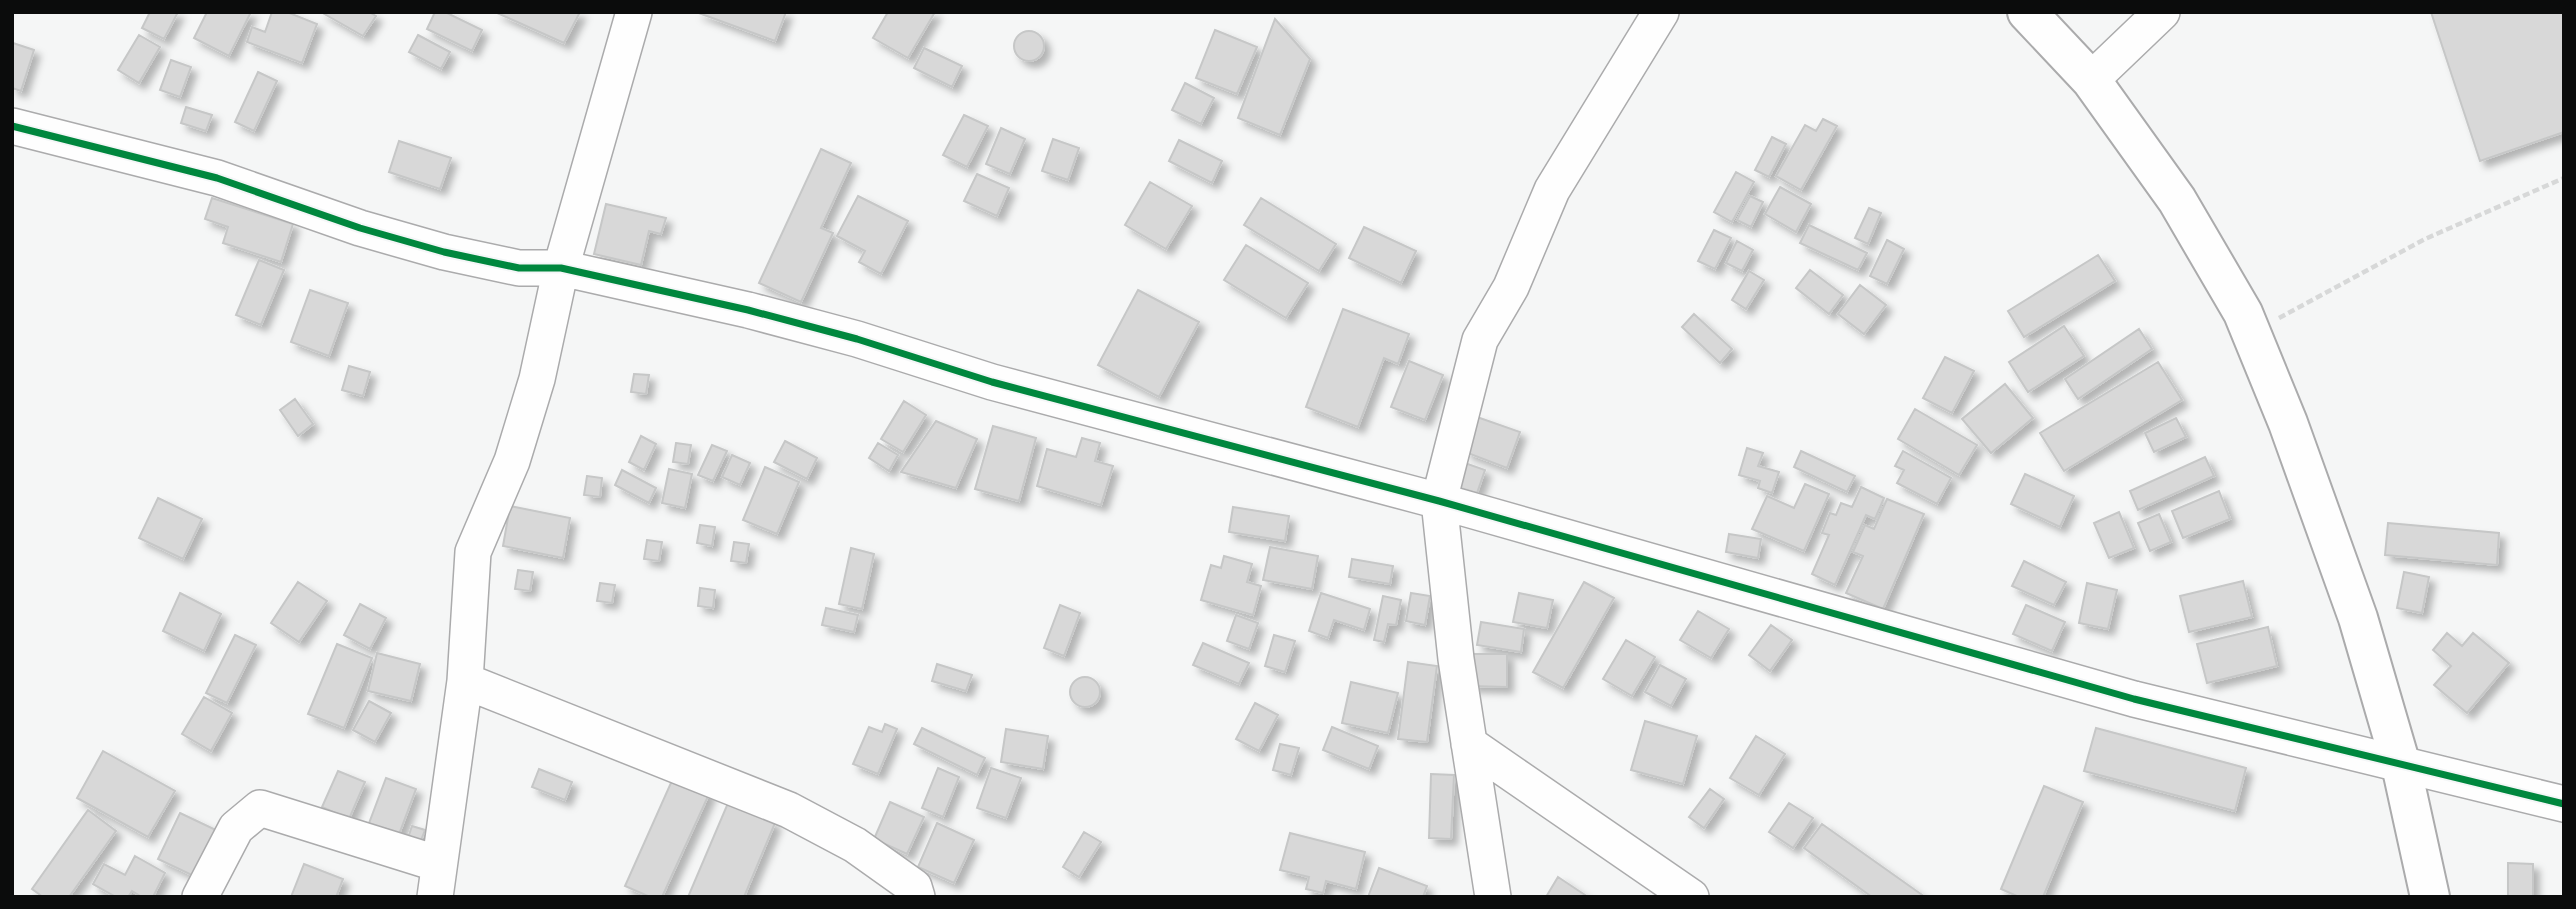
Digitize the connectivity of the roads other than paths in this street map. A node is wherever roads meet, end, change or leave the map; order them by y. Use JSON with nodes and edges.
{"nodes":[{"id":1,"x":634,"y":12,"type":"edge"},
{"id":2,"x":1661,"y":12,"type":"edge"},
{"id":3,"x":2028,"y":12,"type":"edge"},
{"id":4,"x":2162,"y":12,"type":"edge"},
{"id":5,"x":2091,"y":80,"type":"junction"},
{"id":6,"x":12,"y":126,"type":"edge"},
{"id":7,"x":561,"y":268,"type":"junction"},
{"id":8,"x":1438,"y":500,"type":"junction"},
{"id":9,"x":465,"y":681,"type":"junction"},
{"id":10,"x":1469,"y":744,"type":"junction"},
{"id":11,"x":2401,"y":765,"type":"junction"},
{"id":12,"x":2564,"y":804,"type":"edge"},
{"id":13,"x":437,"y":880,"type":"edge"},
{"id":14,"x":200,"y":897,"type":"edge"},
{"id":15,"x":917,"y":897,"type":"edge"},
{"id":16,"x":1493,"y":897,"type":"edge"},
{"id":17,"x":1691,"y":897,"type":"edge"},
{"id":18,"x":2430,"y":897,"type":"edge"}],
"edges":[{"from":1,"to":7,"type":"street"},
{"from":2,"to":8,"type":"street"},
{"from":3,"to":5,"type":"main road"},
{"from":4,"to":5,"type":"street"},
{"from":5,"to":11,"type":"main road"},
{"from":6,"to":7,"type":"street"},
{"from":7,"to":8,"type":"street"},
{"from":7,"to":9,"type":"street"},
{"from":8,"to":10,"type":"street"},
{"from":8,"to":11,"type":"street"},
{"from":9,"to":13,"type":"street"},
{"from":9,"to":15,"type":"street"},
{"from":10,"to":16,"type":"street"},
{"from":10,"to":17,"type":"street"},
{"from":11,"to":12,"type":"street"},
{"from":11,"to":18,"type":"main road"},
{"from":13,"to":14,"type":"street"}]}
